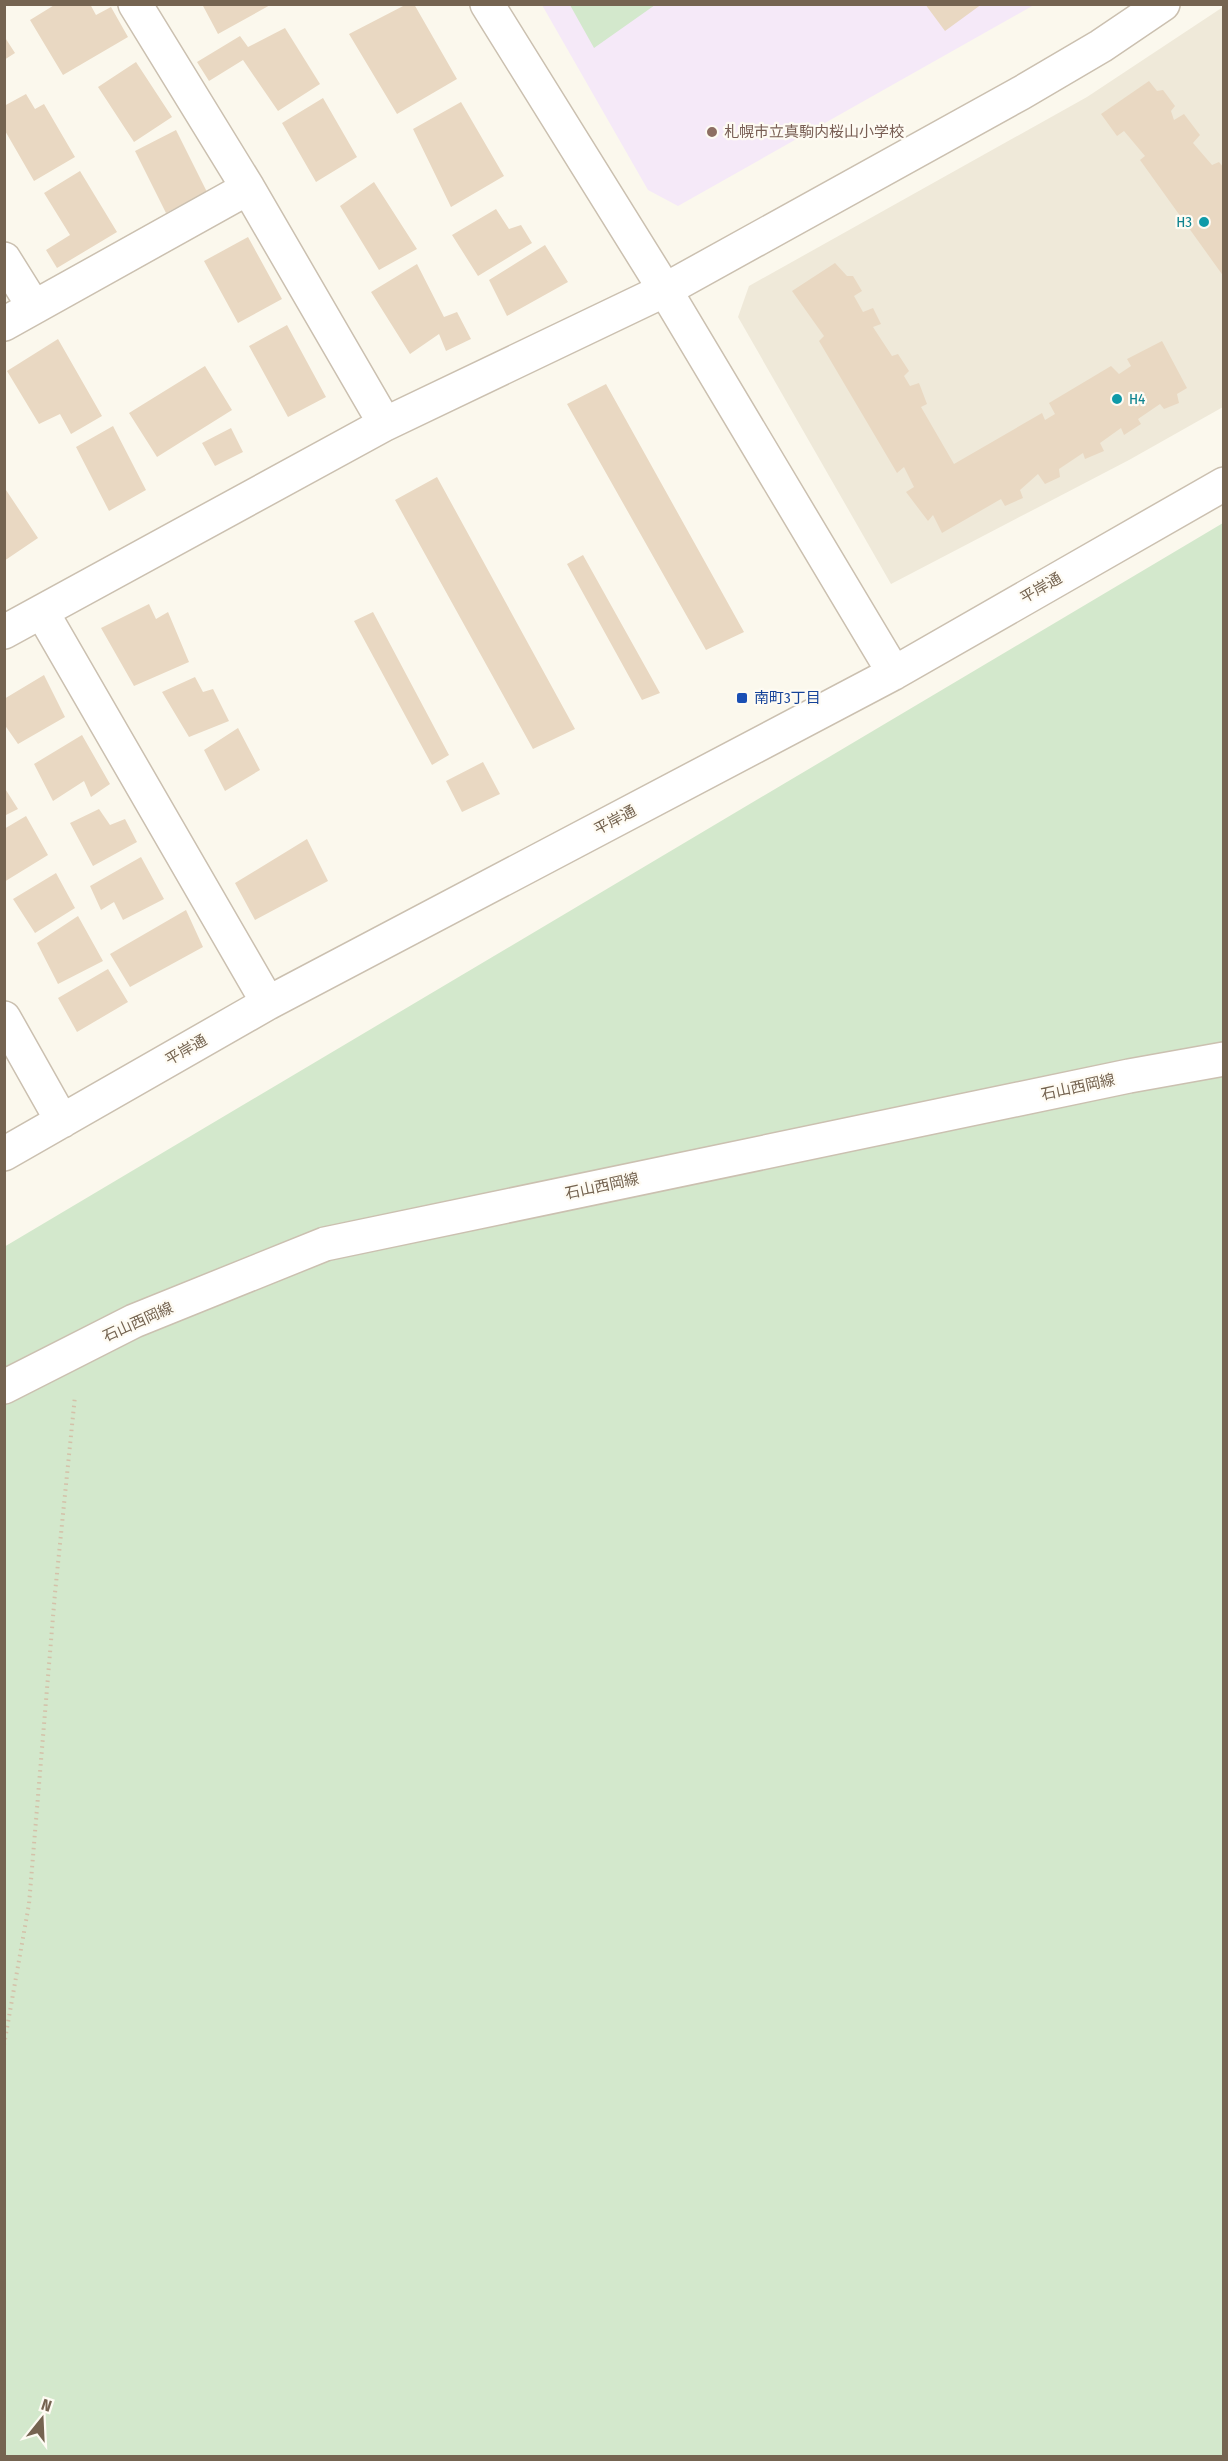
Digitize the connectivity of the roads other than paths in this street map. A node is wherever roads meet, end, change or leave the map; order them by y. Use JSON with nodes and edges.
{"nodes":[{"id":1,"x":135,"y":4,"type":"edge"},
{"id":2,"x":487,"y":4,"type":"edge"},
{"id":3,"x":1163,"y":4,"type":"edge"},
{"id":4,"x":248,"y":188,"type":"junction"},
{"id":5,"x":4,"y":259,"type":"edge"},
{"id":6,"x":665,"y":290,"type":"junction"},
{"id":7,"x":34,"y":307,"type":"junction"},
{"id":8,"x":4,"y":324,"type":"edge"},
{"id":9,"x":385,"y":424,"type":"junction"},
{"id":10,"x":1224,"y":484,"type":"edge"},
{"id":11,"x":42,"y":612,"type":"junction"},
{"id":12,"x":4,"y":633,"type":"edge"},
{"id":13,"x":894,"y":672,"type":"junction"},
{"id":14,"x":268,"y":1003,"type":"junction"},
{"id":15,"x":4,"y":1018,"type":"edge"},
{"id":16,"x":1224,"y":1059,"type":"edge"},
{"id":17,"x":62,"y":1121,"type":"junction"},
{"id":18,"x":4,"y":1154,"type":"edge"},
{"id":19,"x":4,"y":1387,"type":"edge"}],
"edges":[{"from":1,"to":4,"type":"street"},
{"from":2,"to":6,"type":"street"},
{"from":3,"to":6,"type":"street"},
{"from":4,"to":7,"type":"street"},
{"from":4,"to":9,"type":"street"},
{"from":5,"to":7,"type":"street"},
{"from":6,"to":9,"type":"street"},
{"from":6,"to":13,"type":"street"},
{"from":7,"to":8,"type":"street"},
{"from":9,"to":11,"type":"street"},
{"from":10,"to":13,"type":"street","name":"平岸通"},
{"from":11,"to":12,"type":"street"},
{"from":11,"to":14,"type":"street"},
{"from":13,"to":14,"type":"street","name":"平岸通"},
{"from":14,"to":17,"type":"street","name":"平岸通"},
{"from":15,"to":17,"type":"street"},
{"from":16,"to":19,"type":"street","name":"石山西岡線"},
{"from":17,"to":18,"type":"street","name":"平岸通"}]}
